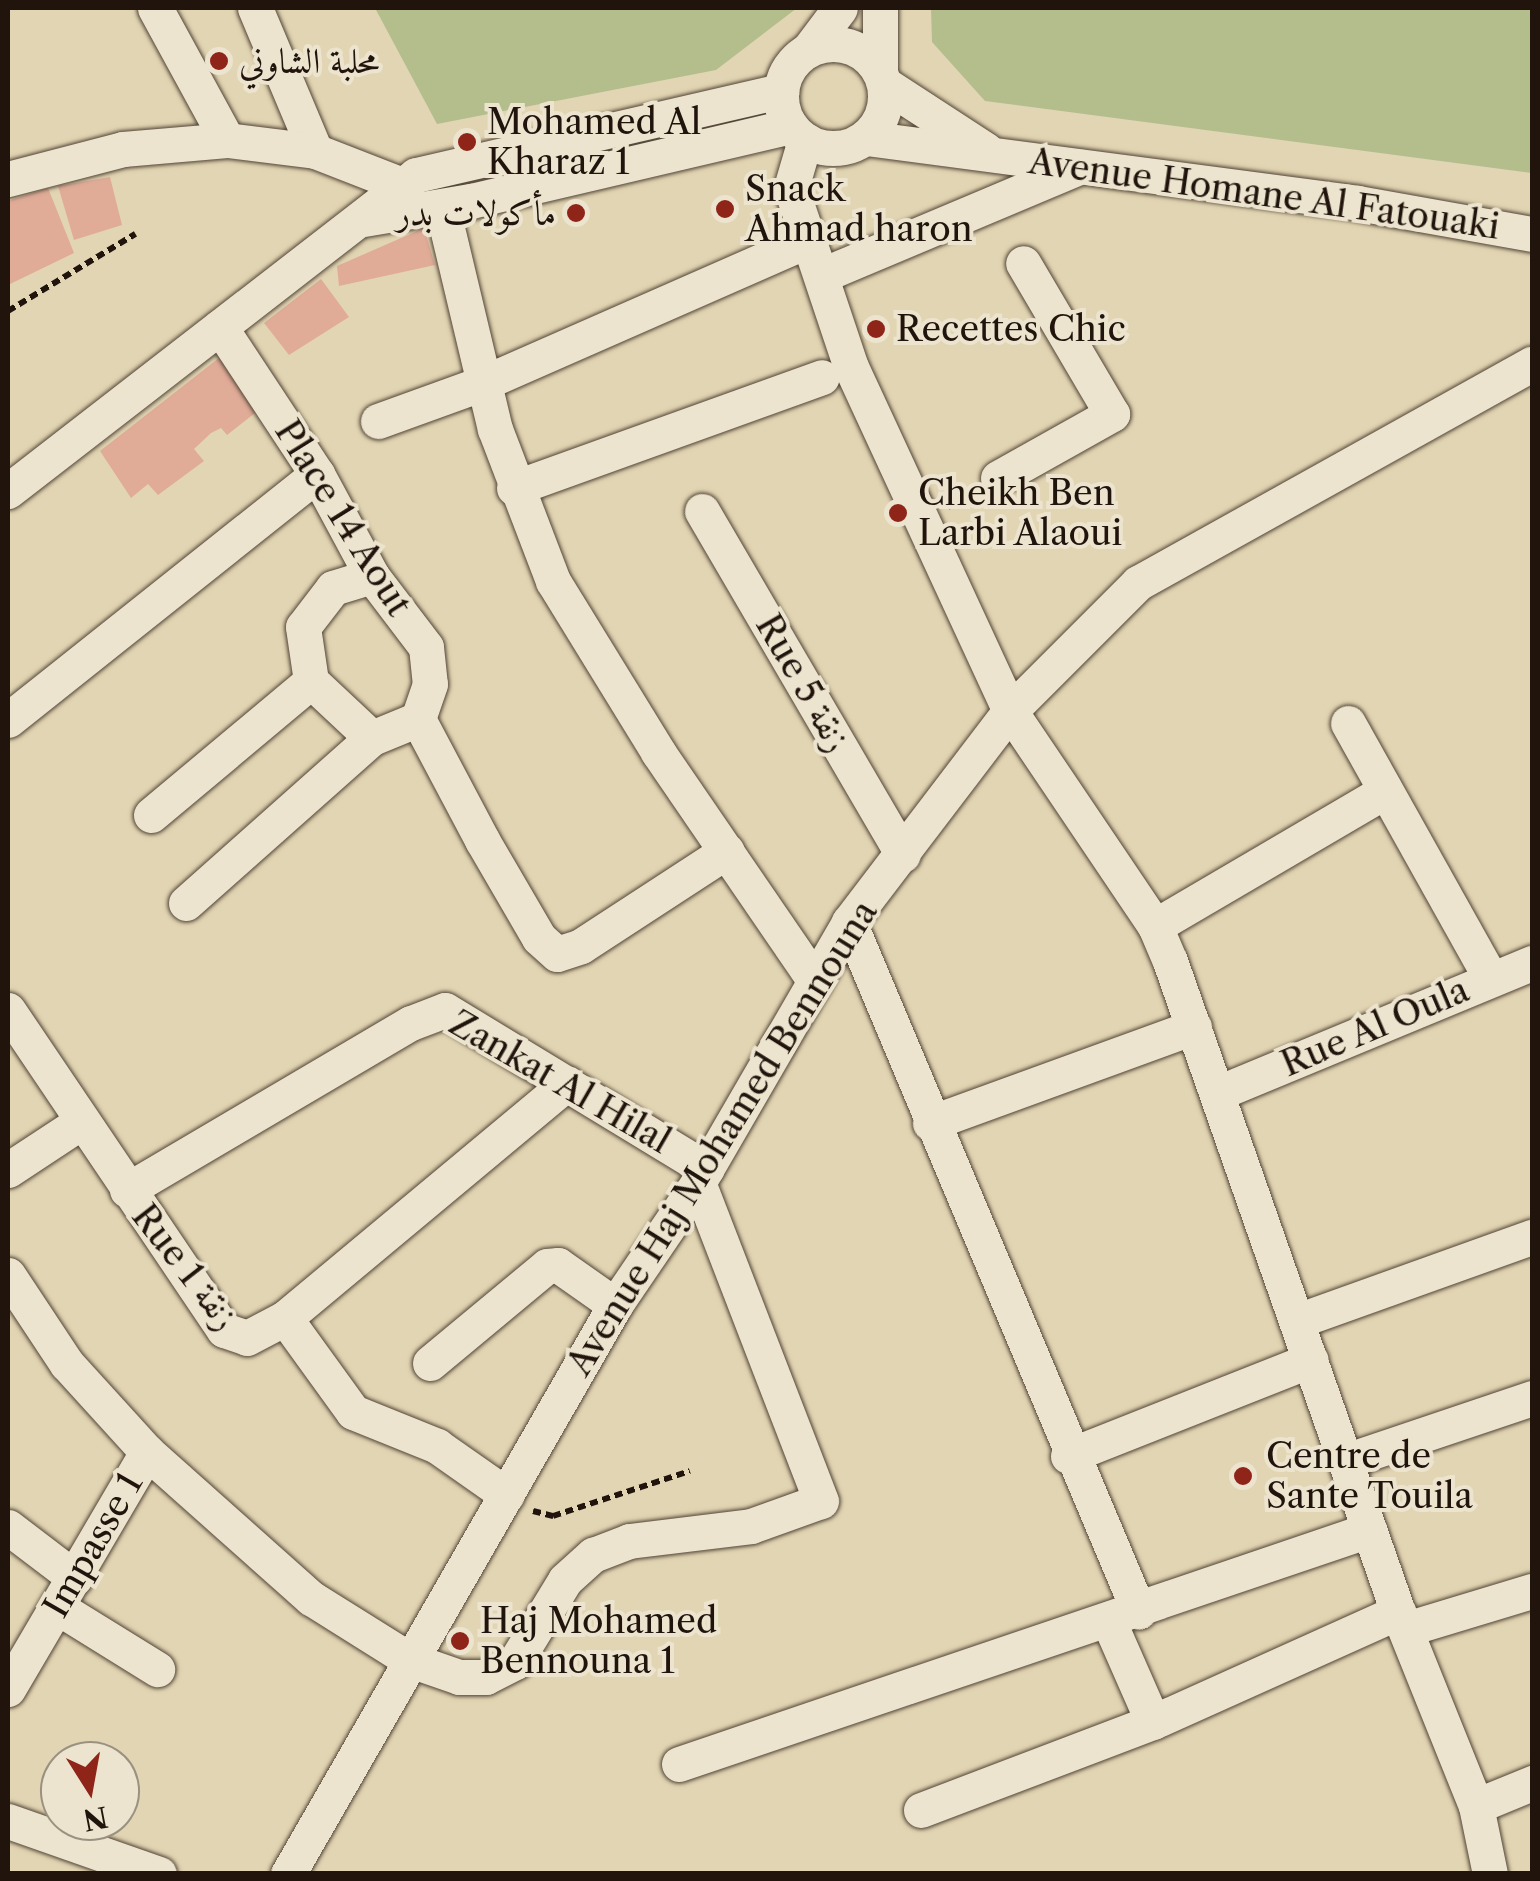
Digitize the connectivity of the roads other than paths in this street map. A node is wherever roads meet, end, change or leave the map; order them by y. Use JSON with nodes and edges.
{"nodes":[{"id":1,"x":156,"y":8,"type":"edge"},
{"id":2,"x":255,"y":8,"type":"edge"},
{"id":3,"x":840,"y":8,"type":"edge"},
{"id":4,"x":880,"y":8,"type":"edge"},
{"id":5,"x":810,"y":49,"type":"junction"},
{"id":6,"x":883,"y":77,"type":"junction"},
{"id":7,"x":781,"y":91,"type":"junction"},
{"id":8,"x":798,"y":133,"type":"junction"},
{"id":9,"x":866,"y":138,"type":"junction"},
{"id":10,"x":227,"y":140,"type":"junction"},
{"id":11,"x":315,"y":151,"type":"junction"},
{"id":12,"x":995,"y":155,"type":"junction"},
{"id":13,"x":1084,"y":165,"type":"junction"},
{"id":14,"x":11,"y":171,"type":"edge"},
{"id":15,"x":418,"y":202,"type":"junction"},
{"id":16,"x":1532,"y":234,"type":"edge"},
{"id":17,"x":808,"y":240,"type":"junction"},
{"id":18,"x":1024,"y":263,"type":"dead end"},
{"id":19,"x":822,"y":275,"type":"junction"},
{"id":20,"x":220,"y":327,"type":"junction"},
{"id":21,"x":1532,"y":364,"type":"edge"},
{"id":22,"x":822,"y":377,"type":"dead end"},
{"id":23,"x":483,"y":384,"type":"junction"},
{"id":24,"x":378,"y":422,"type":"dead end"},
{"id":25,"x":316,"y":474,"type":"junction"},
{"id":26,"x":998,"y":478,"type":"road end"},
{"id":27,"x":514,"y":488,"type":"junction"},
{"id":28,"x":8,"y":491,"type":"edge"},
{"id":29,"x":702,"y":511,"type":"dead end"},
{"id":30,"x":372,"y":576,"type":"junction"},
{"id":31,"x":311,"y":681,"type":"junction"},
{"id":32,"x":1010,"y":711,"type":"junction"},
{"id":33,"x":418,"y":719,"type":"junction"},
{"id":34,"x":8,"y":720,"type":"edge"},
{"id":35,"x":1348,"y":723,"type":"dead end"},
{"id":36,"x":372,"y":738,"type":"junction"},
{"id":37,"x":1385,"y":792,"type":"junction"},
{"id":38,"x":151,"y":815,"type":"dead end"},
{"id":39,"x":727,"y":850,"type":"junction"},
{"id":40,"x":902,"y":855,"type":"junction"},
{"id":41,"x":186,"y":903,"type":"dead end"},
{"id":42,"x":849,"y":922,"type":"junction"},
{"id":43,"x":1155,"y":926,"type":"junction"},
{"id":44,"x":1532,"y":962,"type":"edge"},
{"id":45,"x":1491,"y":979,"type":"junction"},
{"id":46,"x":816,"y":980,"type":"junction"},
{"id":47,"x":8,"y":1010,"type":"edge"},
{"id":48,"x":1194,"y":1027,"type":"junction"},
{"id":49,"x":567,"y":1083,"type":"junction"},
{"id":50,"x":1218,"y":1093,"type":"junction"},
{"id":51,"x":81,"y":1122,"type":"junction"},
{"id":52,"x":930,"y":1122,"type":"junction"},
{"id":53,"x":8,"y":1170,"type":"edge"},
{"id":54,"x":702,"y":1176,"type":"junction"},
{"id":55,"x":127,"y":1190,"type":"junction"},
{"id":56,"x":1532,"y":1237,"type":"edge"},
{"id":57,"x":8,"y":1275,"type":"edge"},
{"id":58,"x":615,"y":1305,"type":"junction"},
{"id":59,"x":285,"y":1318,"type":"junction"},
{"id":60,"x":1297,"y":1321,"type":"junction"},
{"id":61,"x":1312,"y":1360,"type":"junction"},
{"id":62,"x":430,"y":1363,"type":"dead end"},
{"id":63,"x":1532,"y":1398,"type":"edge"},
{"id":64,"x":147,"y":1452,"type":"junction"},
{"id":65,"x":1068,"y":1456,"type":"junction"},
{"id":66,"x":1348,"y":1460,"type":"junction"},
{"id":67,"x":504,"y":1499,"type":"junction"},
{"id":68,"x":8,"y":1527,"type":"edge"},
{"id":69,"x":1369,"y":1530,"type":"junction"},
{"id":70,"x":1532,"y":1590,"type":"edge"},
{"id":71,"x":66,"y":1592,"type":"junction"},
{"id":72,"x":1124,"y":1617,"type":"junction"},
{"id":73,"x":1402,"y":1620,"type":"junction"},
{"id":74,"x":410,"y":1660,"type":"junction"},
{"id":75,"x":157,"y":1669,"type":"dead end"},
{"id":76,"x":8,"y":1689,"type":"edge"},
{"id":77,"x":1153,"y":1722,"type":"junction"},
{"id":78,"x":679,"y":1764,"type":"dead end"},
{"id":79,"x":1532,"y":1783,"type":"edge"},
{"id":80,"x":1476,"y":1806,"type":"junction"},
{"id":81,"x":922,"y":1810,"type":"dead end"},
{"id":82,"x":8,"y":1820,"type":"edge"},
{"id":83,"x":113,"y":1867,"type":"edge"},
{"id":84,"x":160,"y":1874,"type":"edge"},
{"id":85,"x":288,"y":1874,"type":"edge"},
{"id":86,"x":1490,"y":1874,"type":"edge"}],
"edges":[{"from":1,"to":10,"type":"street"},
{"from":2,"to":11,"type":"street"},
{"from":3,"to":5,"type":"street"},
{"from":4,"to":6,"type":"street"},
{"from":5,"to":6,"type":"street"},
{"from":5,"to":7,"type":"street"},
{"from":6,"to":9,"type":"street"},
{"from":6,"to":12,"type":"street","name":"Avenue Homane Al Fatouaki"},
{"from":7,"to":8,"type":"street"},
{"from":7,"to":15,"type":"street"},
{"from":8,"to":9,"type":"street"},
{"from":8,"to":15,"type":"street"},
{"from":8,"to":17,"type":"street"},
{"from":9,"to":12,"type":"street","name":"Avenue Homane Al Fatouaki"},
{"from":10,"to":11,"type":"street"},
{"from":10,"to":14,"type":"street"},
{"from":11,"to":15,"type":"street"},
{"from":12,"to":13,"type":"street","name":"Avenue Homane Al Fatouaki"},
{"from":13,"to":16,"type":"street","name":"Avenue Homane Al Fatouaki"},
{"from":13,"to":19,"type":"street"},
{"from":15,"to":20,"type":"street"},
{"from":15,"to":23,"type":"street"},
{"from":17,"to":19,"type":"street"},
{"from":17,"to":23,"type":"street"},
{"from":18,"to":26,"type":"street"},
{"from":19,"to":32,"type":"street"},
{"from":20,"to":25,"type":"street","name":"Place 14 Aout"},
{"from":20,"to":28,"type":"street"},
{"from":21,"to":32,"type":"street","name":"Avenue Haj Mohamed Bennouna"},
{"from":22,"to":27,"type":"street"},
{"from":23,"to":24,"type":"street"},
{"from":23,"to":27,"type":"street"},
{"from":25,"to":30,"type":"street","name":"Place 14 Aout"},
{"from":25,"to":34,"type":"street"},
{"from":27,"to":39,"type":"street"},
{"from":29,"to":40,"type":"street","name":"Rue 5 زنقة"},
{"from":30,"to":31,"type":"street"},
{"from":30,"to":33,"type":"street","name":"Place 14 Aout"},
{"from":31,"to":36,"type":"street"},
{"from":31,"to":38,"type":"street"},
{"from":32,"to":40,"type":"street","name":"Avenue Haj Mohamed Bennouna"},
{"from":32,"to":43,"type":"street"},
{"from":33,"to":36,"type":"street"},
{"from":33,"to":39,"type":"street"},
{"from":35,"to":37,"type":"street"},
{"from":36,"to":41,"type":"street"},
{"from":37,"to":43,"type":"street"},
{"from":37,"to":45,"type":"street"},
{"from":39,"to":46,"type":"street"},
{"from":40,"to":42,"type":"street","name":"Avenue Haj Mohamed Bennouna"},
{"from":42,"to":46,"type":"street","name":"Avenue Haj Mohamed Bennouna"},
{"from":42,"to":52,"type":"street"},
{"from":43,"to":48,"type":"street"},
{"from":44,"to":45,"type":"street","name":"Rue Al Oula"},
{"from":45,"to":50,"type":"street","name":"Rue Al Oula"},
{"from":46,"to":54,"type":"street","name":"Avenue Haj Mohamed Bennouna"},
{"from":47,"to":51,"type":"street","name":"Rue 1 زنقة"},
{"from":48,"to":50,"type":"street"},
{"from":48,"to":52,"type":"street"},
{"from":49,"to":54,"type":"street","name":"Zankat Al Hilal"},
{"from":49,"to":55,"type":"street","name":"Zankat Al Hilal"},
{"from":49,"to":59,"type":"street"},
{"from":50,"to":60,"type":"street"},
{"from":51,"to":53,"type":"street"},
{"from":51,"to":55,"type":"street","name":"Rue 1 زنقة"},
{"from":52,"to":65,"type":"street"},
{"from":54,"to":58,"type":"street","name":"Avenue Haj Mohamed Bennouna"},
{"from":54,"to":74,"type":"street"},
{"from":55,"to":59,"type":"street","name":"Rue 1 زنقة"},
{"from":56,"to":60,"type":"street"},
{"from":57,"to":64,"type":"street"},
{"from":58,"to":62,"type":"street"},
{"from":58,"to":67,"type":"street","name":"Avenue Haj Mohamed Bennouna"},
{"from":59,"to":67,"type":"street","name":"Rue 1 زنقة"},
{"from":60,"to":61,"type":"street"},
{"from":61,"to":65,"type":"street"},
{"from":61,"to":66,"type":"street"},
{"from":63,"to":66,"type":"street"},
{"from":64,"to":71,"type":"street","name":"Impasse 1"},
{"from":64,"to":74,"type":"street"},
{"from":65,"to":72,"type":"street"},
{"from":66,"to":69,"type":"street"},
{"from":67,"to":74,"type":"street","name":"Avenue Haj Mohamed Bennouna"},
{"from":68,"to":71,"type":"street"},
{"from":69,"to":72,"type":"street"},
{"from":69,"to":73,"type":"street"},
{"from":70,"to":73,"type":"street"},
{"from":71,"to":75,"type":"street"},
{"from":71,"to":76,"type":"street","name":"Impasse 1"},
{"from":72,"to":77,"type":"street"},
{"from":72,"to":78,"type":"street"},
{"from":73,"to":77,"type":"street"},
{"from":73,"to":80,"type":"street"},
{"from":74,"to":85,"type":"street","name":"Avenue Haj Mohamed Bennouna"},
{"from":77,"to":81,"type":"street"},
{"from":79,"to":80,"type":"street"},
{"from":80,"to":86,"type":"street"},
{"from":82,"to":83,"type":"street"},
{"from":83,"to":84,"type":"street"}]}
